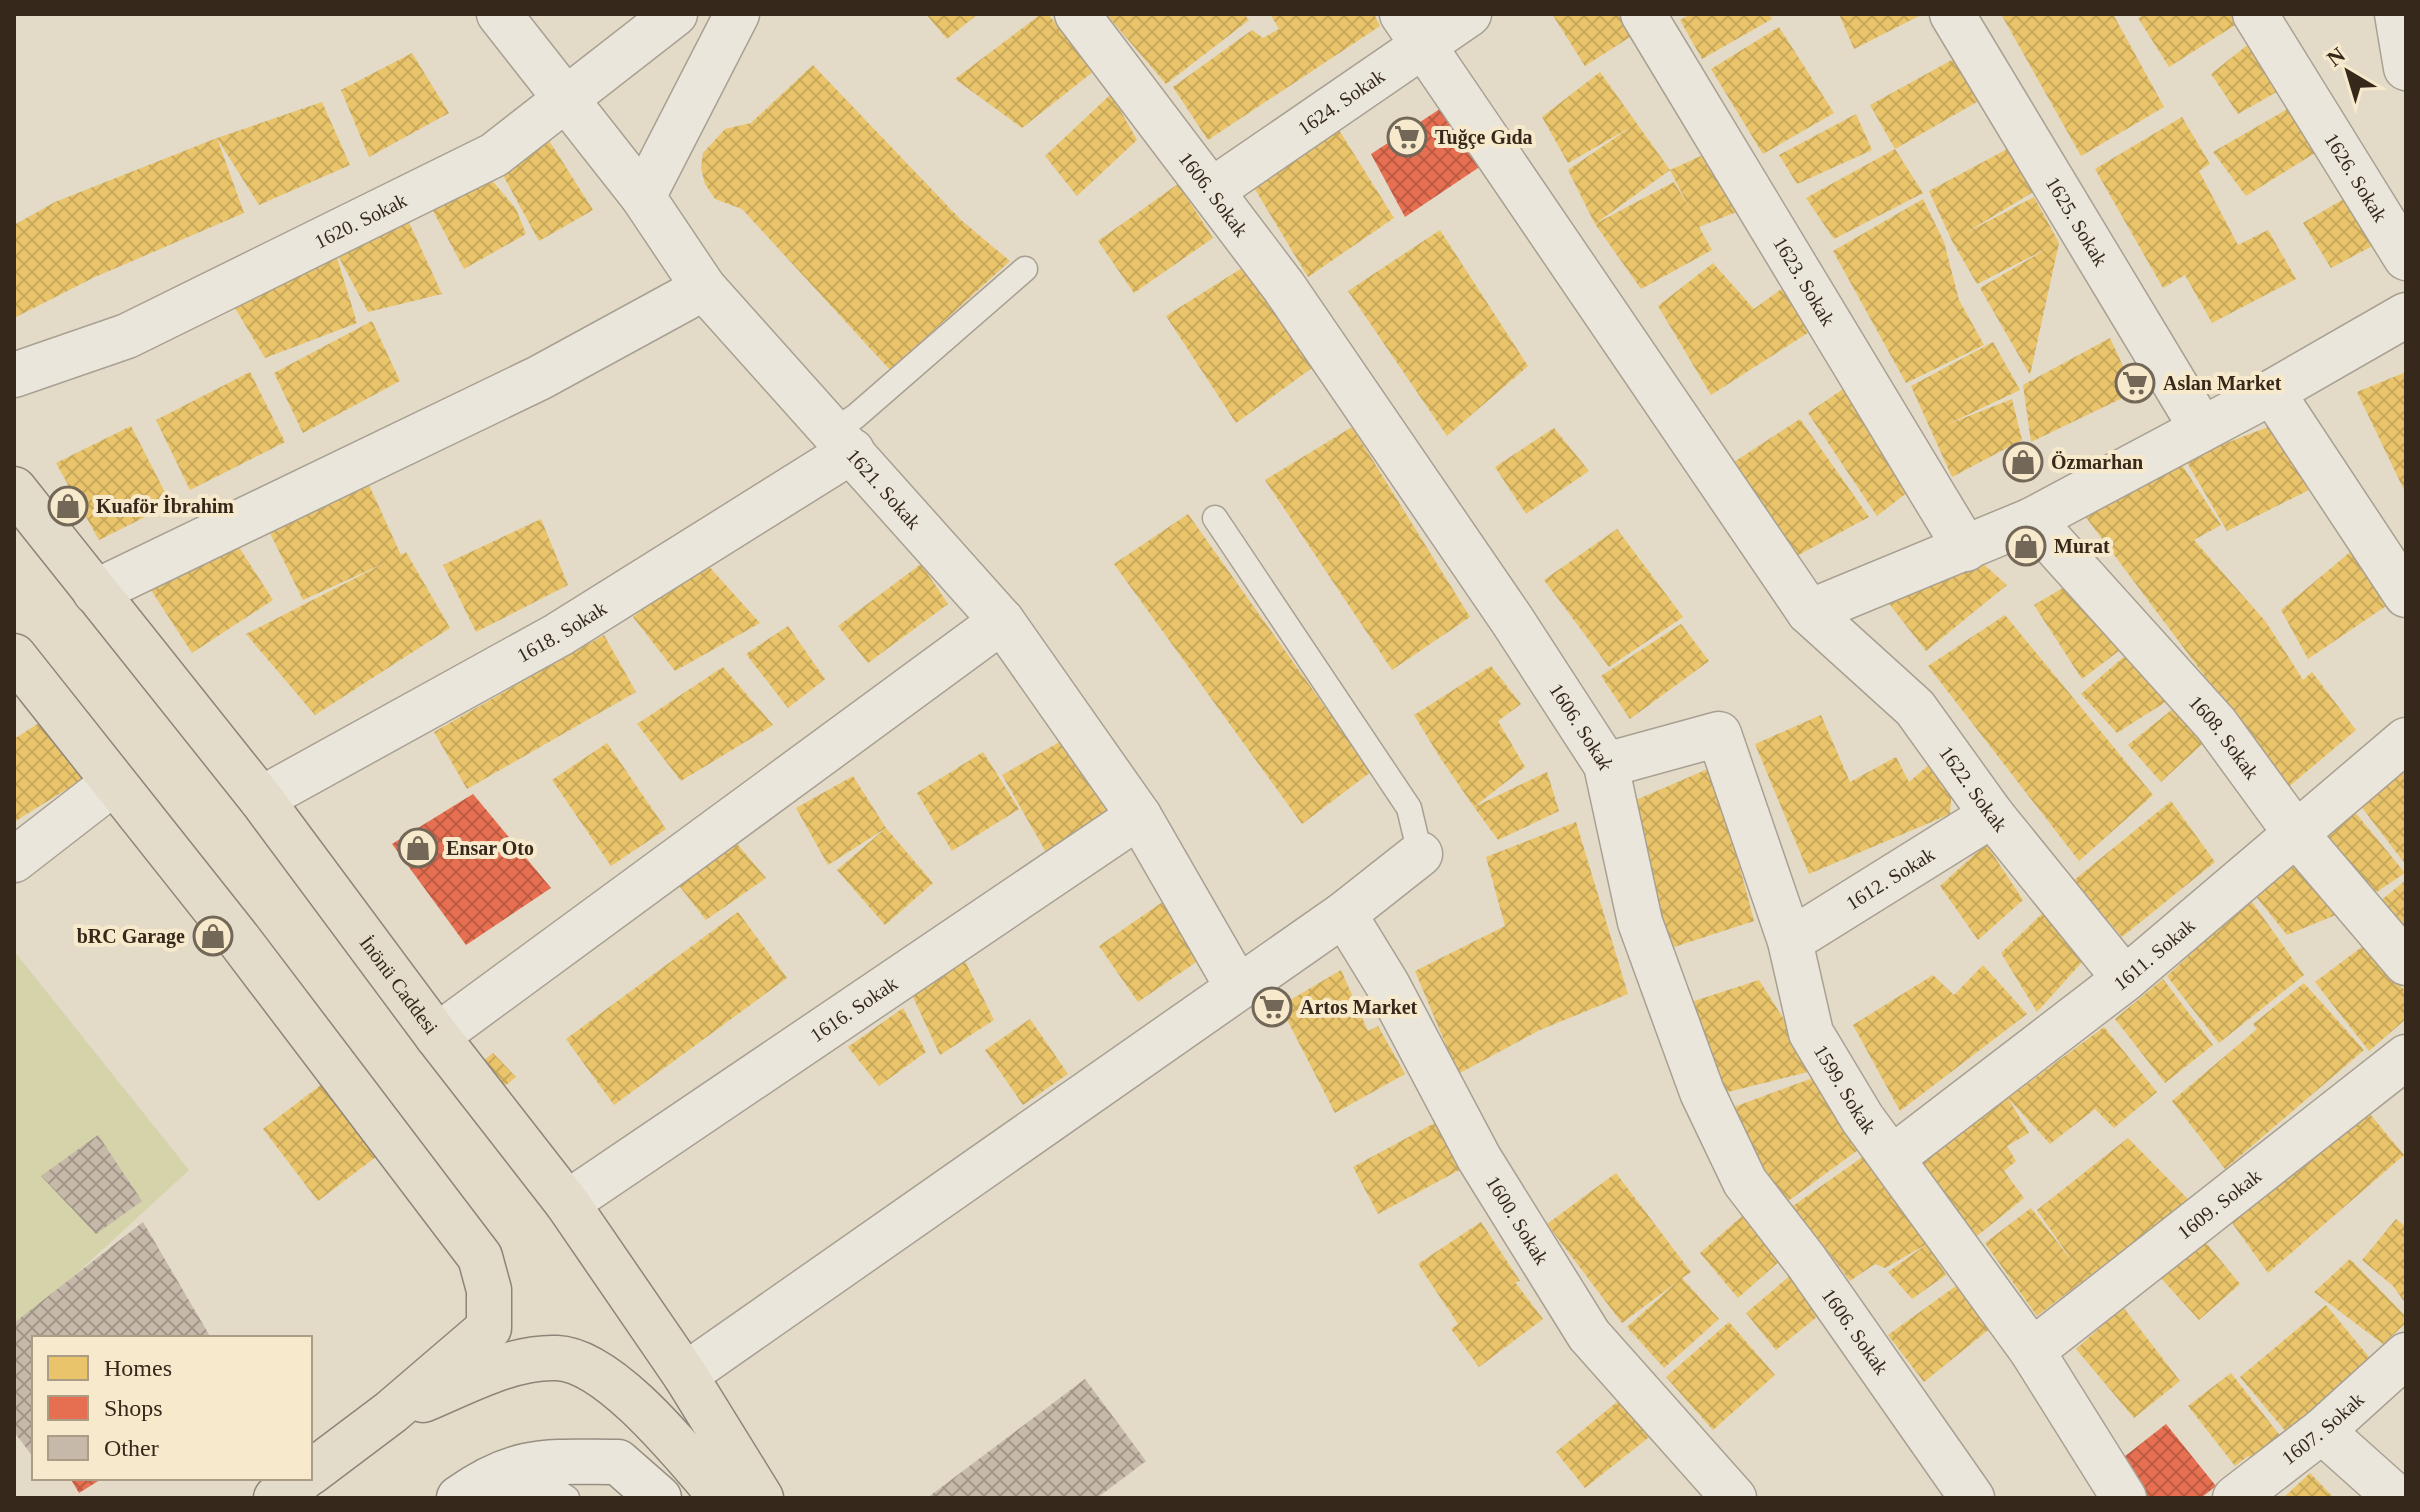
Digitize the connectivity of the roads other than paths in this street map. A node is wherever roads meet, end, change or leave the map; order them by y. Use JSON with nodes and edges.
{"nodes":[{"id":1,"x":499,"y":14,"type":"edge"},
{"id":2,"x":675,"y":14,"type":"edge"},
{"id":3,"x":737,"y":14,"type":"edge"},
{"id":4,"x":1077,"y":14,"type":"edge"},
{"id":5,"x":1469,"y":14,"type":"edge"},
{"id":6,"x":1643,"y":14,"type":"edge"},
{"id":7,"x":1952,"y":14,"type":"edge"},
{"id":8,"x":2255,"y":14,"type":"edge"},
{"id":9,"x":2397,"y":14,"type":"edge"},
{"id":10,"x":1413,"y":30,"type":"edge"},
{"id":11,"x":2406,"y":68,"type":"edge"},
{"id":12,"x":567,"y":96,"type":"junction"},
{"id":13,"x":1214,"y":189,"type":"junction"},
{"id":14,"x":643,"y":197,"type":"junction"},
{"id":15,"x":2406,"y":258,"type":"edge"},
{"id":16,"x":1025,"y":269,"type":"dead end"},
{"id":17,"x":704,"y":288,"type":"junction"},
{"id":18,"x":2406,"y":315,"type":"edge"},
{"id":19,"x":14,"y":375,"type":"edge"},
{"id":20,"x":2272,"y":392,"type":"junction"},
{"id":21,"x":2202,"y":429,"type":"junction"},
{"id":22,"x":843,"y":441,"type":"junction"},
{"id":23,"x":14,"y":489,"type":"edge"},
{"id":24,"x":1215,"y":518,"type":"dead end"},
{"id":25,"x":2032,"y":520,"type":"junction"},
{"id":26,"x":1966,"y":549,"type":"junction"},
{"id":27,"x":95,"y":592,"type":"junction"},
{"id":28,"x":2406,"y":595,"type":"edge"},
{"id":29,"x":1809,"y":612,"type":"junction"},
{"id":30,"x":1002,"y":621,"type":"junction"},
{"id":31,"x":14,"y":656,"type":"edge"},
{"id":32,"x":2406,"y":740,"type":"edge"},
{"id":33,"x":1606,"y":765,"type":"junction"},
{"id":34,"x":112,"y":784,"type":"junction"},
{"id":35,"x":261,"y":799,"type":"junction"},
{"id":36,"x":1992,"y":815,"type":"junction"},
{"id":37,"x":1139,"y":816,"type":"junction"},
{"id":38,"x":2297,"y":835,"type":"junction"},
{"id":39,"x":1420,"y":854,"type":"joint"},
{"id":40,"x":14,"y":860,"type":"edge"},
{"id":41,"x":1344,"y":914,"type":"junction"},
{"id":42,"x":1790,"y":941,"type":"junction"},
{"id":43,"x":2406,"y":963,"type":"edge"},
{"id":44,"x":2125,"y":979,"type":"junction"},
{"id":45,"x":1238,"y":988,"type":"junction"},
{"id":46,"x":437,"y":1036,"type":"junction"},
{"id":47,"x":2406,"y":1057,"type":"edge"},
{"id":48,"x":1892,"y":1158,"type":"junction"},
{"id":49,"x":567,"y":1203,"type":"junction"},
{"id":50,"x":2032,"y":1351,"type":"junction"},
{"id":51,"x":2406,"y":1355,"type":"edge"},
{"id":52,"x":685,"y":1375,"type":"junction"},
{"id":53,"x":391,"y":1412,"type":"junction"},
{"id":54,"x":2322,"y":1431,"type":"junction"},
{"id":55,"x":312,"y":1471,"type":"edge"},
{"id":56,"x":300,"y":1480,"type":"edge"},
{"id":57,"x":276,"y":1498,"type":"edge"},
{"id":58,"x":459,"y":1498,"type":"edge"},
{"id":59,"x":499,"y":1498,"type":"edge"},
{"id":60,"x":567,"y":1498,"type":"edge"},
{"id":61,"x":659,"y":1498,"type":"edge"},
{"id":62,"x":722,"y":1498,"type":"edge"},
{"id":63,"x":761,"y":1498,"type":"edge"},
{"id":64,"x":1734,"y":1498,"type":"edge"},
{"id":65,"x":1972,"y":1498,"type":"edge"},
{"id":66,"x":2124,"y":1498,"type":"edge"},
{"id":67,"x":2235,"y":1498,"type":"edge"},
{"id":68,"x":2397,"y":1498,"type":"edge"}],
"edges":[{"from":1,"to":12,"type":"street","name":"1621. Sokak"},
{"from":2,"to":12,"type":"street","name":"1620. Sokak"},
{"from":3,"to":14,"type":"street"},
{"from":4,"to":13,"type":"street","name":"1606. Sokak"},
{"from":5,"to":10,"type":"street","name":"1624. Sokak"},
{"from":6,"to":26,"type":"street","name":"1623. Sokak"},
{"from":7,"to":21,"type":"street","name":"1625. Sokak"},
{"from":8,"to":15,"type":"street","name":"1626. Sokak"},
{"from":9,"to":11,"type":"street"},
{"from":10,"to":13,"type":"street","name":"1624. Sokak"},
{"from":10,"to":29,"type":"street","name":"1622. Sokak"},
{"from":12,"to":14,"type":"street","name":"1621. Sokak"},
{"from":12,"to":19,"type":"street","name":"1620. Sokak"},
{"from":13,"to":33,"type":"street","name":"1606. Sokak"},
{"from":14,"to":17,"type":"street","name":"1621. Sokak"},
{"from":16,"to":22,"type":"lane"},
{"from":17,"to":22,"type":"street","name":"1621. Sokak"},
{"from":17,"to":27,"type":"street"},
{"from":18,"to":20,"type":"street"},
{"from":20,"to":21,"type":"street"},
{"from":20,"to":28,"type":"street"},
{"from":21,"to":25,"type":"street"},
{"from":22,"to":30,"type":"street","name":"1621. Sokak"},
{"from":22,"to":35,"type":"street","name":"1618. Sokak"},
{"from":23,"to":27,"type":"main road","name":"İnönü Caddesi"},
{"from":24,"to":39,"type":"lane"},
{"from":25,"to":26,"type":"street"},
{"from":25,"to":38,"type":"street","name":"1608. Sokak"},
{"from":26,"to":29,"type":"street"},
{"from":27,"to":35,"type":"main road","name":"İnönü Caddesi"},
{"from":29,"to":36,"type":"street","name":"1622. Sokak"},
{"from":30,"to":37,"type":"street","name":"1621. Sokak"},
{"from":30,"to":46,"type":"street"},
{"from":31,"to":34,"type":"main road"},
{"from":32,"to":38,"type":"street","name":"1611. Sokak"},
{"from":33,"to":42,"type":"street","name":"1599. Sokak"},
{"from":33,"to":65,"type":"street","name":"1606. Sokak"},
{"from":34,"to":40,"type":"street"},
{"from":34,"to":53,"type":"main road"},
{"from":35,"to":46,"type":"main road","name":"İnönü Caddesi"},
{"from":36,"to":42,"type":"street","name":"1612. Sokak"},
{"from":36,"to":44,"type":"street","name":"1622. Sokak"},
{"from":37,"to":45,"type":"street","name":"1621. Sokak"},
{"from":37,"to":49,"type":"street","name":"1616. Sokak"},
{"from":38,"to":43,"type":"street","name":"1608. Sokak"},
{"from":38,"to":44,"type":"street","name":"1611. Sokak"},
{"from":39,"to":41,"type":"street"},
{"from":41,"to":45,"type":"street"},
{"from":41,"to":64,"type":"street","name":"1600. Sokak"},
{"from":42,"to":48,"type":"street","name":"1599. Sokak"},
{"from":44,"to":48,"type":"street","name":"1611. Sokak"},
{"from":45,"to":52,"type":"street"},
{"from":46,"to":49,"type":"main road","name":"İnönü Caddesi"},
{"from":47,"to":50,"type":"street","name":"1609. Sokak"},
{"from":48,"to":50,"type":"street","name":"1599. Sokak"},
{"from":49,"to":52,"type":"main road","name":"İnönü Caddesi"},
{"from":50,"to":66,"type":"street","name":"1599. Sokak"},
{"from":51,"to":54,"type":"street","name":"1607. Sokak"},
{"from":52,"to":63,"type":"main road","name":"İnönü Caddesi"},
{"from":53,"to":55,"type":"main road"},
{"from":53,"to":62,"type":"main road"},
{"from":54,"to":67,"type":"street","name":"1607. Sokak"},
{"from":54,"to":68,"type":"street"},
{"from":56,"to":57,"type":"main road"},
{"from":58,"to":61,"type":"street"},
{"from":59,"to":60,"type":"lane"}]}
